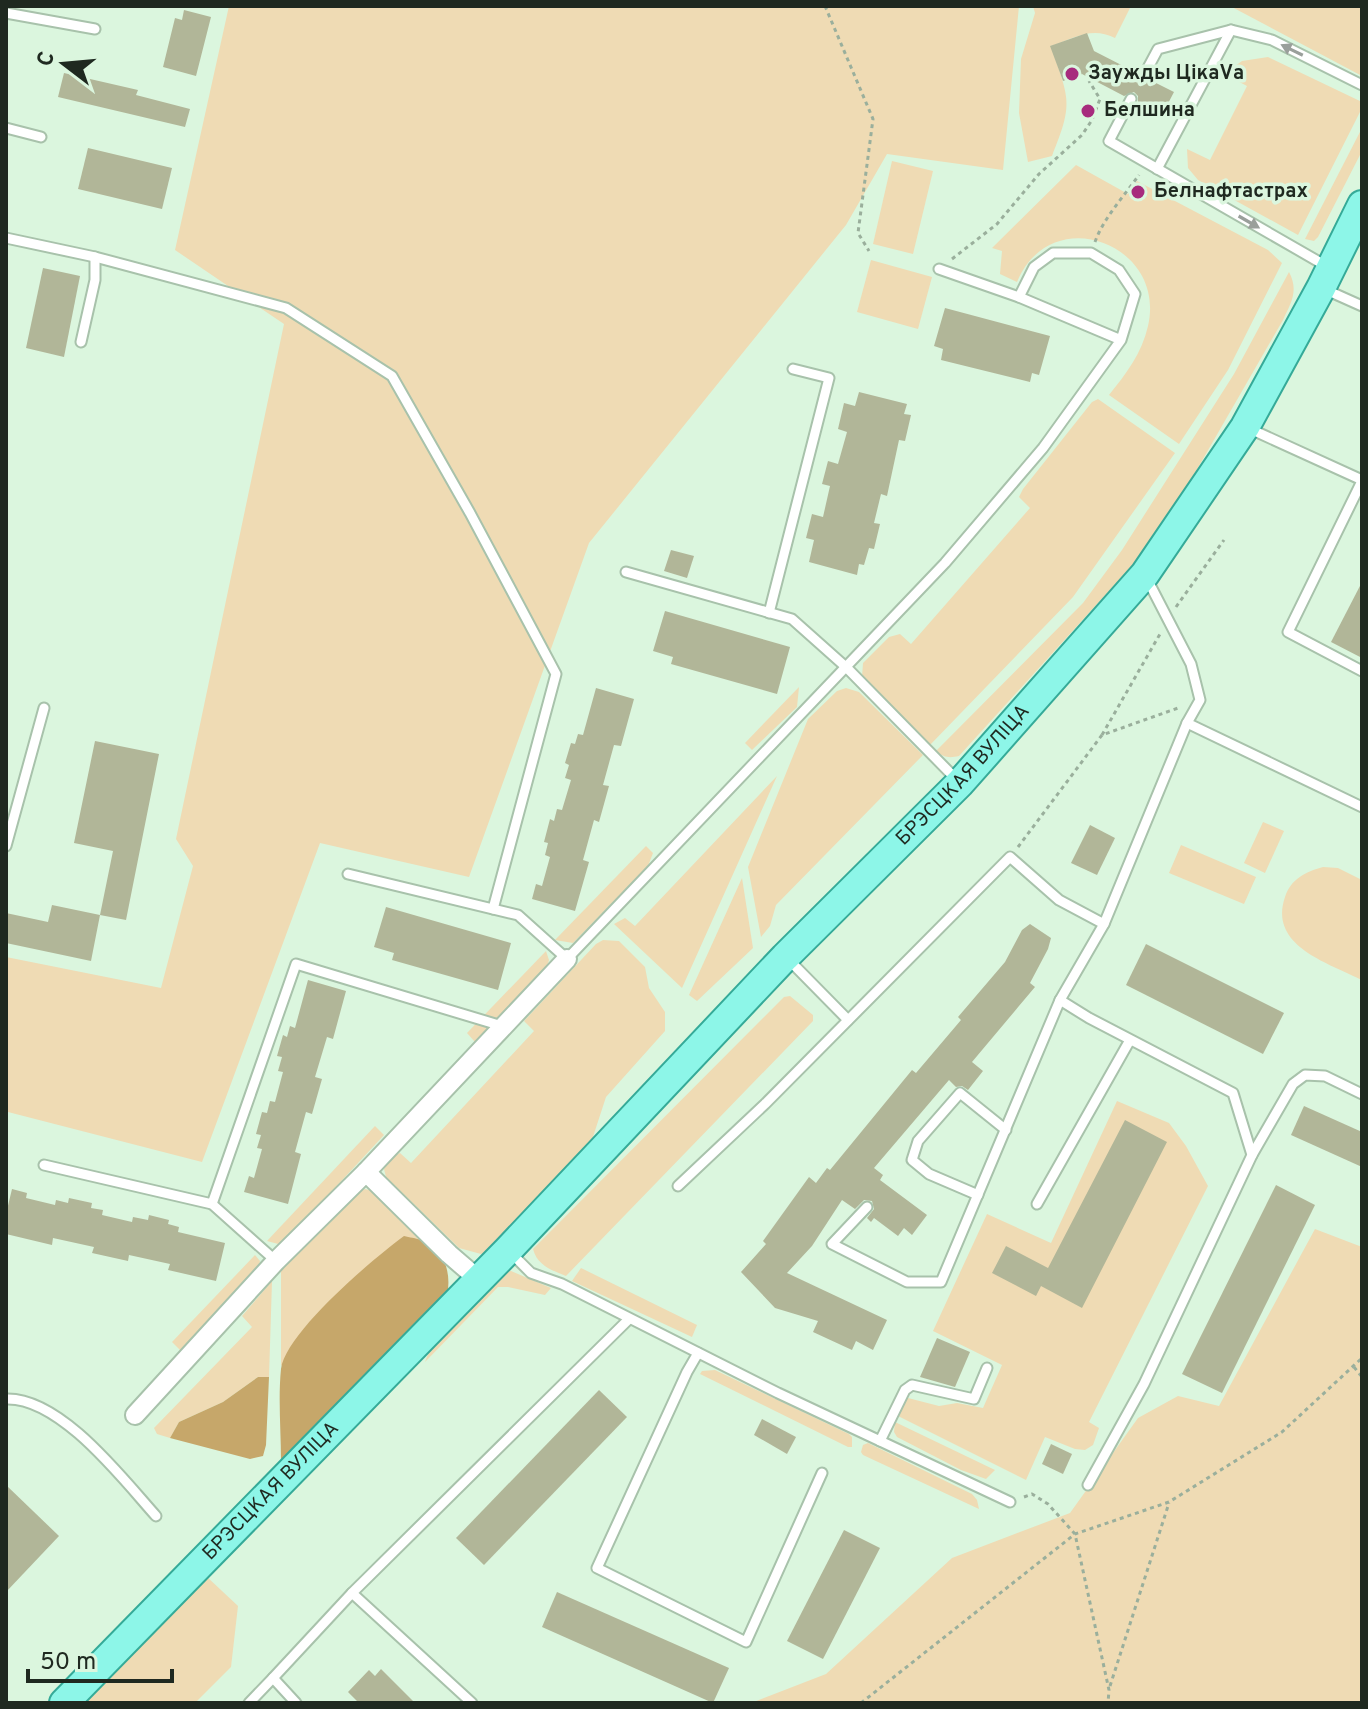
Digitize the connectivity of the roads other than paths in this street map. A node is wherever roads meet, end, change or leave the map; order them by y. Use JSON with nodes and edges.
{"nodes":[{"id":1,"x":6,"y":13,"type":"edge"},
{"id":2,"x":95,"y":29,"type":"dead end"},
{"id":3,"x":1231,"y":30,"type":"junction"},
{"id":4,"x":1143,"y":77,"type":"dead end"},
{"id":5,"x":1362,"y":85,"type":"edge"},
{"id":6,"x":1131,"y":99,"type":"dead end"},
{"id":7,"x":6,"y":128,"type":"edge"},
{"id":8,"x":41,"y":137,"type":"dead end"},
{"id":9,"x":1157,"y":169,"type":"junction"},
{"id":10,"x":1362,"y":205,"type":"edge"},
{"id":11,"x":6,"y":238,"type":"edge"},
{"id":12,"x":95,"y":257,"type":"junction"},
{"id":13,"x":939,"y":269,"type":"road end"},
{"id":14,"x":1326,"y":278,"type":"junction"},
{"id":15,"x":1019,"y":297,"type":"junction"},
{"id":16,"x":1362,"y":306,"type":"edge"},
{"id":17,"x":1121,"y":340,"type":"junction"},
{"id":18,"x":81,"y":342,"type":"dead end"},
{"id":19,"x":793,"y":369,"type":"dead end"},
{"id":20,"x":1245,"y":427,"type":"junction"},
{"id":21,"x":1362,"y":480,"type":"edge"},
{"id":22,"x":626,"y":572,"type":"dead end"},
{"id":23,"x":1145,"y":574,"type":"junction"},
{"id":24,"x":769,"y":613,"type":"junction"},
{"id":25,"x":847,"y":668,"type":"junction"},
{"id":26,"x":1362,"y":671,"type":"edge"},
{"id":27,"x":44,"y":708,"type":"dead end"},
{"id":28,"x":1187,"y":723,"type":"junction"},
{"id":29,"x":960,"y":783,"type":"junction"},
{"id":30,"x":1362,"y":807,"type":"edge"},
{"id":31,"x":6,"y":846,"type":"edge"},
{"id":32,"x":348,"y":874,"type":"dead end"},
{"id":33,"x":493,"y":909,"type":"junction"},
{"id":34,"x":1104,"y":924,"type":"junction"},
{"id":35,"x":785,"y":957,"type":"junction"},
{"id":36,"x":567,"y":959,"type":"junction"},
{"id":37,"x":1060,"y":1000,"type":"junction"},
{"id":38,"x":848,"y":1020,"type":"junction"},
{"id":39,"x":502,"y":1026,"type":"junction"},
{"id":40,"x":1130,"y":1040,"type":"junction"},
{"id":41,"x":1362,"y":1094,"type":"edge"},
{"id":42,"x":1006,"y":1130,"type":"junction"},
{"id":43,"x":1252,"y":1155,"type":"junction"},
{"id":44,"x":44,"y":1165,"type":"dead end"},
{"id":45,"x":366,"y":1172,"type":"junction"},
{"id":46,"x":678,"y":1186,"type":"dead end"},
{"id":47,"x":978,"y":1195,"type":"junction"},
{"id":48,"x":212,"y":1204,"type":"junction"},
{"id":49,"x":1037,"y":1204,"type":"dead end"},
{"id":50,"x":867,"y":1207,"type":"dead end"},
{"id":51,"x":508,"y":1250,"type":"junction"},
{"id":52,"x":276,"y":1261,"type":"junction"},
{"id":53,"x":478,"y":1279,"type":"junction"},
{"id":54,"x":629,"y":1319,"type":"junction"},
{"id":55,"x":698,"y":1353,"type":"junction"},
{"id":56,"x":987,"y":1368,"type":"dead end"},
{"id":57,"x":6,"y":1399,"type":"edge"},
{"id":58,"x":135,"y":1415,"type":"dead end"},
{"id":59,"x":880,"y":1441,"type":"junction"},
{"id":60,"x":822,"y":1473,"type":"dead end"},
{"id":61,"x":1088,"y":1485,"type":"dead end"},
{"id":62,"x":1010,"y":1502,"type":"road end"},
{"id":63,"x":156,"y":1516,"type":"dead end"},
{"id":64,"x":352,"y":1593,"type":"junction"},
{"id":65,"x":273,"y":1678,"type":"junction"},
{"id":66,"x":64,"y":1703,"type":"edge"},
{"id":67,"x":249,"y":1703,"type":"edge"},
{"id":68,"x":296,"y":1703,"type":"edge"},
{"id":69,"x":472,"y":1703,"type":"edge"}],
"edges":[{"from":1,"to":2,"type":"lane"},
{"from":3,"to":4,"type":"lane"},
{"from":5,"to":3,"type":"lane","one_way":true},
{"from":3,"to":9,"type":"lane"},
{"from":6,"to":9,"type":"lane"},
{"from":7,"to":8,"type":"lane"},
{"from":9,"to":14,"type":"lane","one_way":true},
{"from":10,"to":14,"type":"main road","name":"БРЭСЦКАЯ ВУЛІЦА"},
{"from":11,"to":12,"type":"lane"},
{"from":12,"to":18,"type":"lane"},
{"from":12,"to":33,"type":"lane"},
{"from":13,"to":15,"type":"lane"},
{"from":14,"to":16,"type":"lane"},
{"from":14,"to":20,"type":"main road","name":"БРЭСЦКАЯ ВУЛІЦА"},
{"from":15,"to":17,"type":"lane"},
{"from":15,"to":17,"type":"lane"},
{"from":17,"to":25,"type":"lane"},
{"from":19,"to":24,"type":"lane"},
{"from":20,"to":21,"type":"lane"},
{"from":20,"to":23,"type":"main road","name":"БРЭСЦКАЯ ВУЛІЦА"},
{"from":21,"to":26,"type":"lane"},
{"from":22,"to":24,"type":"lane"},
{"from":23,"to":28,"type":"lane"},
{"from":23,"to":29,"type":"main road","name":"БРЭСЦКАЯ ВУЛІЦА"},
{"from":24,"to":25,"type":"lane"},
{"from":25,"to":29,"type":"lane"},
{"from":25,"to":36,"type":"lane"},
{"from":27,"to":31,"type":"lane"},
{"from":28,"to":30,"type":"lane"},
{"from":28,"to":34,"type":"lane"},
{"from":29,"to":35,"type":"main road","name":"БРЭСЦКАЯ ВУЛІЦА"},
{"from":32,"to":33,"type":"lane"},
{"from":33,"to":36,"type":"lane"},
{"from":34,"to":37,"type":"lane"},
{"from":34,"to":38,"type":"lane"},
{"from":35,"to":38,"type":"lane"},
{"from":35,"to":51,"type":"main road","name":"БРЭСЦКАЯ ВУЛІЦА"},
{"from":36,"to":39,"type":"street"},
{"from":37,"to":40,"type":"lane"},
{"from":37,"to":42,"type":"lane"},
{"from":38,"to":46,"type":"lane"},
{"from":39,"to":45,"type":"street"},
{"from":39,"to":48,"type":"lane"},
{"from":40,"to":43,"type":"lane"},
{"from":40,"to":49,"type":"lane"},
{"from":41,"to":43,"type":"lane"},
{"from":42,"to":47,"type":"lane"},
{"from":42,"to":47,"type":"lane"},
{"from":43,"to":61,"type":"lane"},
{"from":44,"to":48,"type":"lane"},
{"from":45,"to":52,"type":"street"},
{"from":45,"to":53,"type":"street"},
{"from":47,"to":50,"type":"lane"},
{"from":48,"to":52,"type":"lane"},
{"from":51,"to":53,"type":"main road","name":"БРЭСЦКАЯ ВУЛІЦА"},
{"from":51,"to":54,"type":"lane"},
{"from":52,"to":58,"type":"street"},
{"from":53,"to":66,"type":"main road","name":"БРЭСЦКАЯ ВУЛІЦА"},
{"from":54,"to":55,"type":"lane"},
{"from":54,"to":64,"type":"lane"},
{"from":55,"to":59,"type":"lane"},
{"from":55,"to":60,"type":"lane"},
{"from":56,"to":59,"type":"lane"},
{"from":57,"to":63,"type":"lane"},
{"from":59,"to":62,"type":"lane"},
{"from":64,"to":65,"type":"lane"},
{"from":64,"to":69,"type":"lane"},
{"from":65,"to":67,"type":"lane"},
{"from":65,"to":68,"type":"lane"}]}
